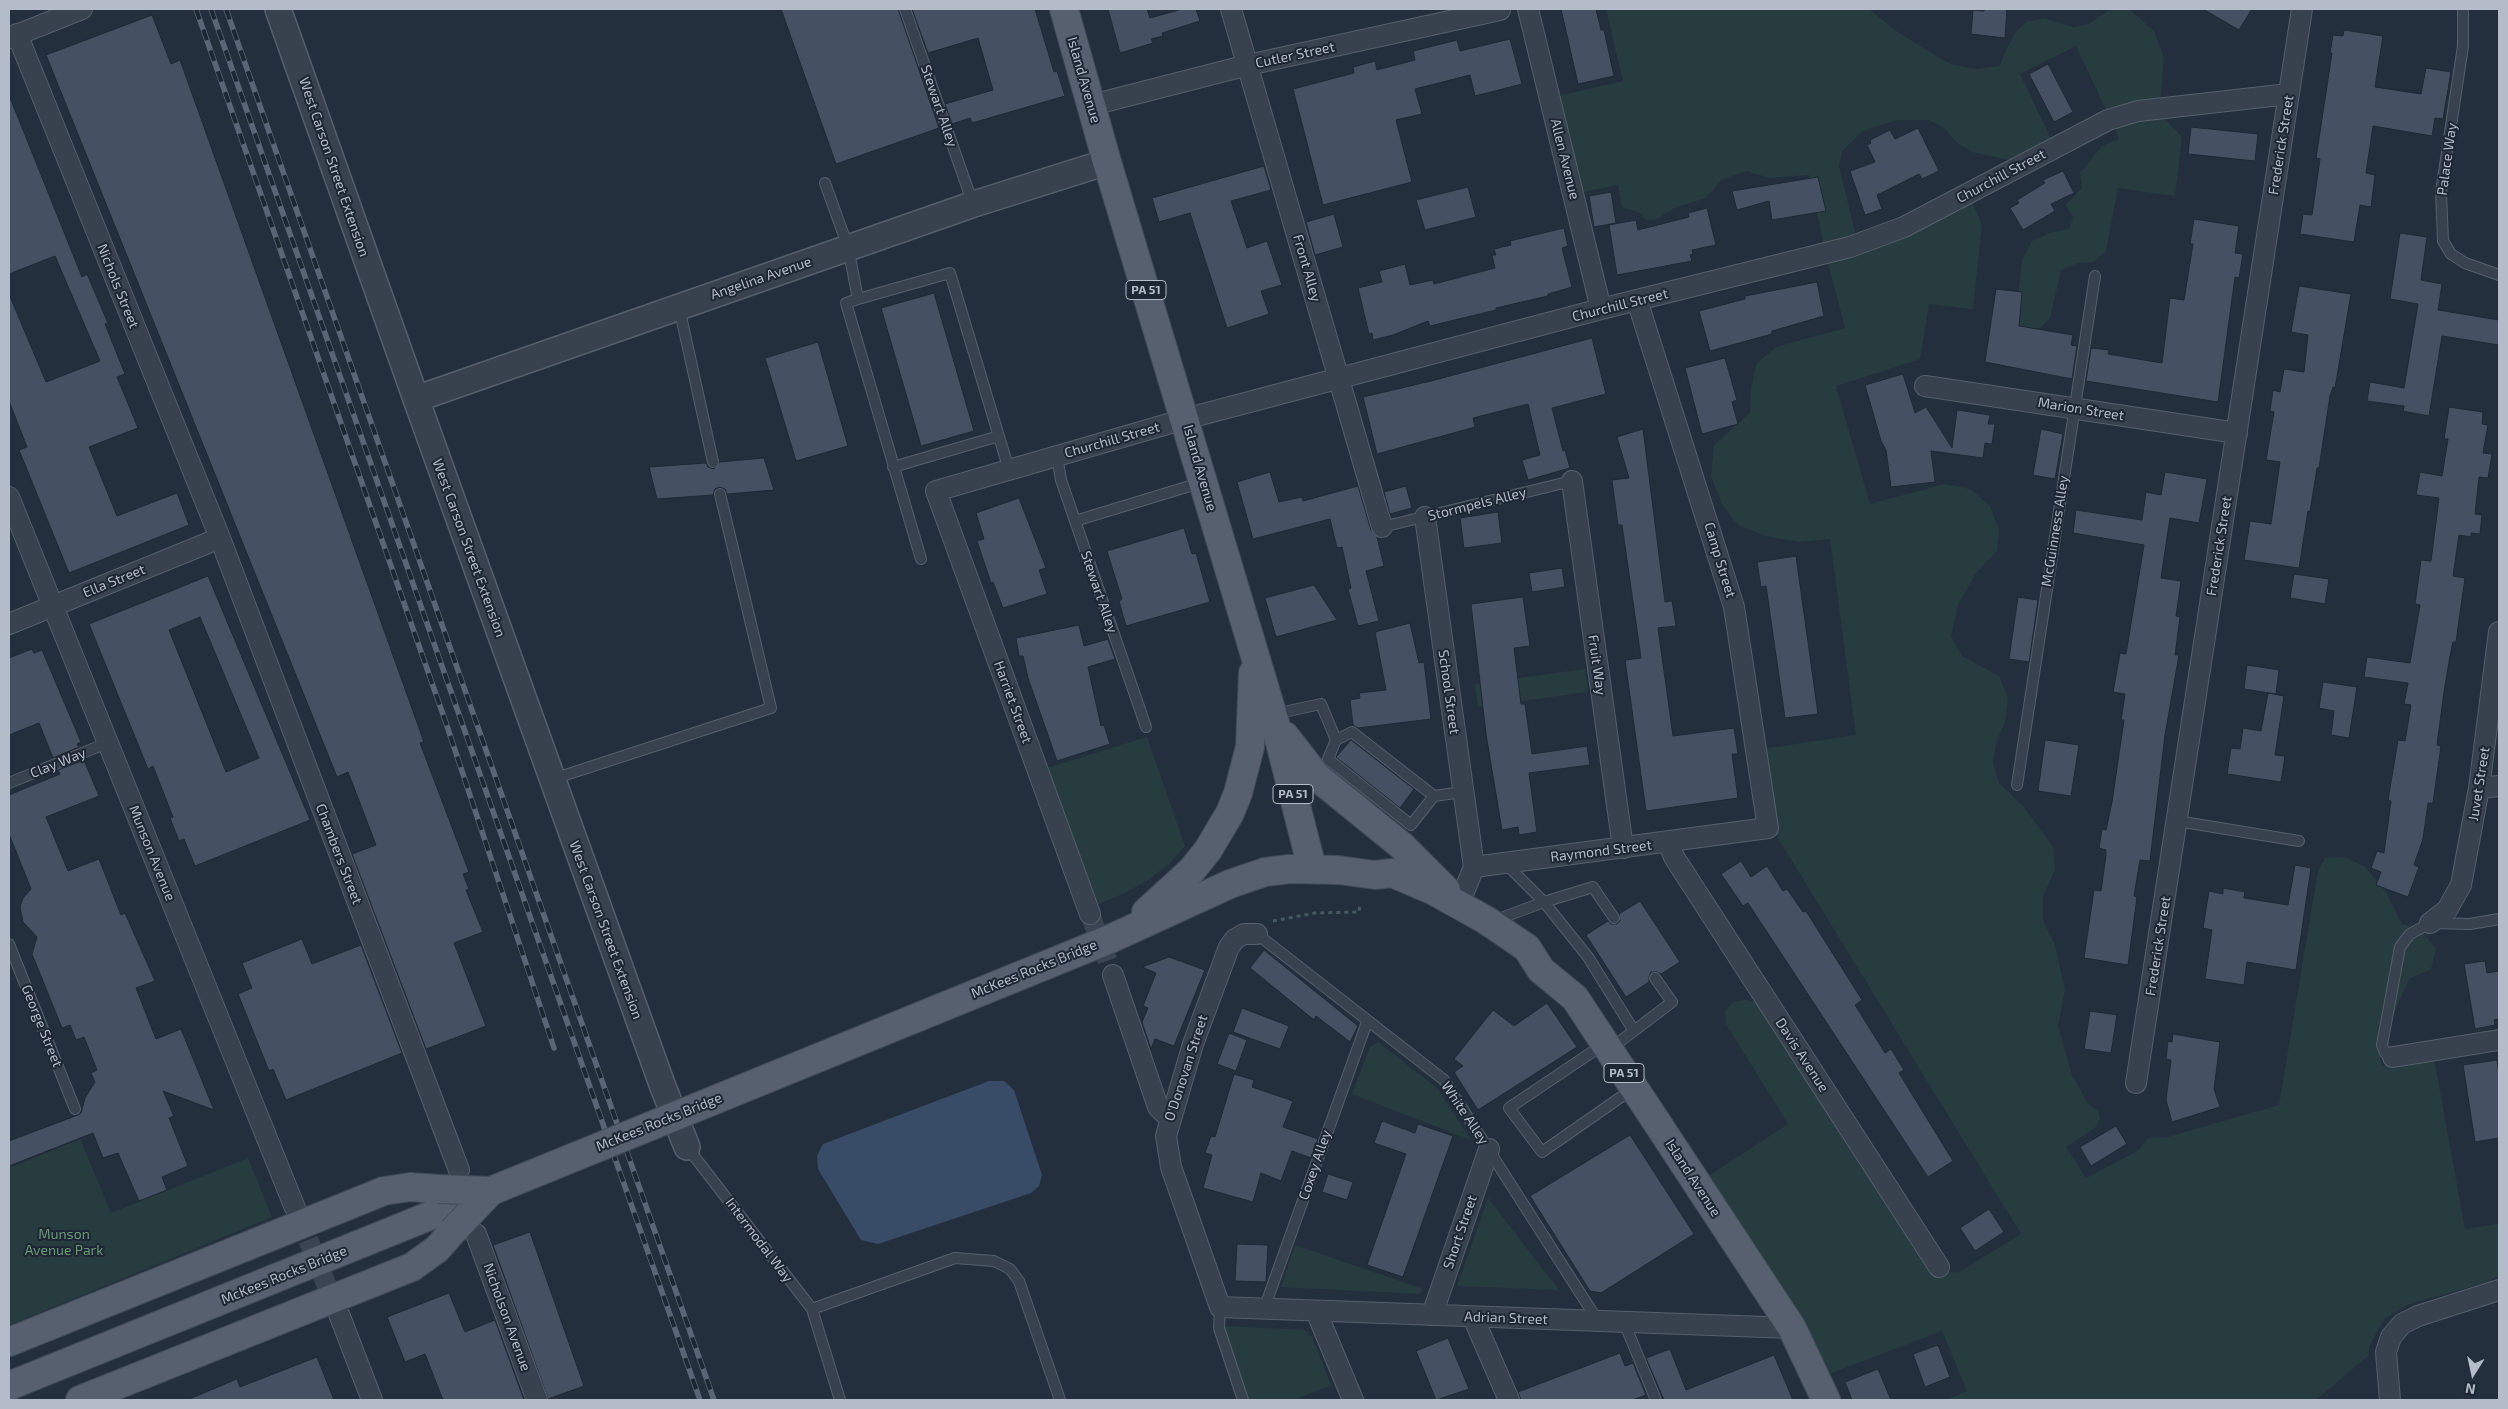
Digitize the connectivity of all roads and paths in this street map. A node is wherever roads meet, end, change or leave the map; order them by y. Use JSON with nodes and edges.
{"nodes":[{"id":1,"x":82,"y":9,"type":"edge"},
{"id":2,"x":278,"y":9,"type":"edge"},
{"id":3,"x":905,"y":9,"type":"edge"},
{"id":4,"x":1064,"y":9,"type":"edge"},
{"id":5,"x":1231,"y":9,"type":"edge"},
{"id":6,"x":1528,"y":9,"type":"edge"},
{"id":7,"x":2302,"y":9,"type":"edge"},
{"id":8,"x":2463,"y":9,"type":"edge"},
{"id":9,"x":1500,"y":10,"type":"dead end"},
{"id":10,"x":13,"y":36,"type":"edge"},
{"id":11,"x":1248,"y":65,"type":"junction"},
{"id":12,"x":2289,"y":94,"type":"junction"},
{"id":13,"x":1092,"y":105,"type":"junction"},
{"id":14,"x":1107,"y":162,"type":"junction"},
{"id":15,"x":825,"y":183,"type":"dead end"},
{"id":16,"x":974,"y":204,"type":"junction"},
{"id":17,"x":848,"y":247,"type":"junction"},
{"id":18,"x":2499,"y":275,"type":"edge"},
{"id":19,"x":2095,"y":276,"type":"dead end"},
{"id":20,"x":858,"y":299,"type":"junction"},
{"id":21,"x":1637,"y":300,"type":"junction"},
{"id":22,"x":679,"y":307,"type":"junction"},
{"id":23,"x":1602,"y":309,"type":"junction"},
{"id":24,"x":1339,"y":378,"type":"junction"},
{"id":25,"x":1925,"y":386,"type":"dead end"},
{"id":26,"x":416,"y":399,"type":"junction"},
{"id":27,"x":2074,"y":408,"type":"junction"},
{"id":28,"x":1185,"y":419,"type":"junction"},
{"id":29,"x":2237,"y":433,"type":"junction"},
{"id":30,"x":999,"y":436,"type":"junction"},
{"id":31,"x":1057,"y":456,"type":"junction"},
{"id":32,"x":712,"y":462,"type":"dead end"},
{"id":33,"x":893,"y":467,"type":"junction"},
{"id":34,"x":1009,"y":470,"type":"junction"},
{"id":35,"x":1572,"y":481,"type":"joint"},
{"id":36,"x":1204,"y":482,"type":"junction"},
{"id":37,"x":936,"y":491,"type":"joint"},
{"id":38,"x":720,"y":494,"type":"dead end"},
{"id":39,"x":9,"y":497,"type":"edge"},
{"id":40,"x":1425,"y":517,"type":"junction"},
{"id":41,"x":1075,"y":521,"type":"junction"},
{"id":42,"x":1382,"y":527,"type":"joint"},
{"id":43,"x":220,"y":538,"type":"junction"},
{"id":44,"x":921,"y":559,"type":"dead end"},
{"id":45,"x":52,"y":606,"type":"junction"},
{"id":46,"x":9,"y":624,"type":"edge"},
{"id":47,"x":2499,"y":632,"type":"edge"},
{"id":48,"x":1254,"y":652,"type":"junction"},
{"id":49,"x":1274,"y":717,"type":"junction"},
{"id":50,"x":1146,"y":727,"type":"dead end"},
{"id":51,"x":1336,"y":740,"type":"junction"},
{"id":52,"x":107,"y":743,"type":"junction"},
{"id":53,"x":552,"y":779,"type":"junction"},
{"id":54,"x":9,"y":783,"type":"edge"},
{"id":55,"x":2017,"y":786,"type":"dead end"},
{"id":56,"x":2499,"y":786,"type":"edge"},
{"id":57,"x":2479,"y":788,"type":"junction"},
{"id":58,"x":1462,"y":792,"type":"junction"},
{"id":59,"x":1434,"y":796,"type":"junction"},
{"id":60,"x":2177,"y":821,"type":"junction"},
{"id":61,"x":1768,"y":828,"type":"joint"},
{"id":62,"x":1407,"y":836,"type":"junction"},
{"id":63,"x":2299,"y":841,"type":"dead end"},
{"id":64,"x":1668,"y":842,"type":"junction"},
{"id":65,"x":1623,"y":848,"type":"junction"},
{"id":66,"x":1505,"y":863,"type":"junction"},
{"id":67,"x":1474,"y":867,"type":"junction"},
{"id":68,"x":1312,"y":868,"type":"junction"},
{"id":69,"x":1374,"y":876,"type":"junction"},
{"id":70,"x":1544,"y":902,"type":"junction"},
{"id":71,"x":1360,"y":904,"type":"dead end"},
{"id":72,"x":1459,"y":904,"type":"junction"},
{"id":73,"x":1090,"y":914,"type":"tunnel mouth"},
{"id":74,"x":1614,"y":918,"type":"dead end"},
{"id":75,"x":2499,"y":920,"type":"edge"},
{"id":76,"x":1490,"y":922,"type":"junction"},
{"id":77,"x":2430,"y":923,"type":"junction"},
{"id":78,"x":1257,"y":934,"type":"junction"},
{"id":79,"x":1116,"y":936,"type":"junction"},
{"id":80,"x":9,"y":944,"type":"edge"},
{"id":81,"x":1541,"y":970,"type":"junction"},
{"id":82,"x":1113,"y":975,"type":"tunnel mouth"},
{"id":83,"x":1655,"y":978,"type":"dead end"},
{"id":84,"x":1367,"y":1022,"type":"junction"},
{"id":85,"x":1634,"y":1031,"type":"junction"},
{"id":86,"x":2499,"y":1040,"type":"edge"},
{"id":87,"x":1607,"y":1046,"type":"junction"},
{"id":88,"x":2393,"y":1057,"type":"joint"},
{"id":89,"x":2136,"y":1083,"type":"dead end"},
{"id":90,"x":663,"y":1087,"type":"joint"},
{"id":91,"x":1634,"y":1088,"type":"junction"},
{"id":92,"x":75,"y":1109,"type":"dead end"},
{"id":93,"x":1169,"y":1118,"type":"junction"},
{"id":94,"x":687,"y":1147,"type":"joint"},
{"id":95,"x":1489,"y":1150,"type":"junction"},
{"id":96,"x":459,"y":1170,"type":"dead end"},
{"id":97,"x":485,"y":1193,"type":"junction"},
{"id":98,"x":295,"y":1208,"type":"tunnel mouth"},
{"id":99,"x":465,"y":1232,"type":"junction"},
{"id":100,"x":1939,"y":1267,"type":"dead end"},
{"id":101,"x":2499,"y":1290,"type":"edge"},
{"id":102,"x":1220,"y":1307,"type":"junction"},
{"id":103,"x":812,"y":1309,"type":"junction"},
{"id":104,"x":1264,"y":1309,"type":"junction"},
{"id":105,"x":1316,"y":1311,"type":"junction"},
{"id":106,"x":339,"y":1314,"type":"tunnel mouth"},
{"id":107,"x":1432,"y":1315,"type":"junction"},
{"id":108,"x":1473,"y":1316,"type":"junction"},
{"id":109,"x":1598,"y":1321,"type":"junction"},
{"id":110,"x":1624,"y":1322,"type":"junction"},
{"id":111,"x":1792,"y":1328,"type":"junction"},
{"id":112,"x":9,"y":1342,"type":"edge"},
{"id":113,"x":9,"y":1386,"type":"edge"},
{"id":114,"x":80,"y":1400,"type":"edge"},
{"id":115,"x":372,"y":1400,"type":"edge"},
{"id":116,"x":537,"y":1400,"type":"edge"},
{"id":117,"x":840,"y":1400,"type":"edge"},
{"id":118,"x":1060,"y":1400,"type":"edge"},
{"id":119,"x":1243,"y":1400,"type":"edge"},
{"id":120,"x":1353,"y":1400,"type":"edge"},
{"id":121,"x":1509,"y":1400,"type":"edge"},
{"id":122,"x":1656,"y":1400,"type":"edge"},
{"id":123,"x":1826,"y":1400,"type":"edge"},
{"id":124,"x":2390,"y":1400,"type":"edge"}],
"edges":[{"from":1,"to":10,"type":"street"},
{"from":2,"to":26,"type":"street","name":"West Carson Street Extension"},
{"from":3,"to":16,"type":"lane","name":"Stewart Alley"},
{"from":4,"to":13,"type":"main road","name":"Island Avenue","number":"PA 51"},
{"from":5,"to":11,"type":"street","name":"Front Alley"},
{"from":6,"to":23,"type":"street","name":"Allen Avenue"},
{"from":7,"to":12,"type":"street","name":"Frederick Street"},
{"from":8,"to":18,"type":"lane","name":"Palace Way"},
{"from":9,"to":11,"type":"street","name":"Cutler Street"},
{"from":10,"to":43,"type":"street","name":"Nichols Street"},
{"from":11,"to":13,"type":"street","name":"Cutler Street"},
{"from":11,"to":24,"type":"street","name":"Front Alley"},
{"from":12,"to":21,"type":"street","name":"Churchill Street"},
{"from":12,"to":29,"type":"street","name":"Frederick Street"},
{"from":13,"to":14,"type":"main road","name":"Island Avenue","number":"PA 51"},
{"from":14,"to":16,"type":"street","name":"Angelina Avenue"},
{"from":14,"to":28,"type":"main road","name":"Island Avenue","number":"PA 51"},
{"from":15,"to":17,"type":"lane"},
{"from":16,"to":17,"type":"street","name":"Angelina Avenue"},
{"from":17,"to":20,"type":"lane"},
{"from":17,"to":22,"type":"street","name":"Angelina Avenue"},
{"from":19,"to":27,"type":"lane","name":"McGuinness Alley"},
{"from":20,"to":30,"type":"lane"},
{"from":20,"to":33,"type":"lane"},
{"from":21,"to":23,"type":"street","name":"Churchill Street"},
{"from":21,"to":61,"type":"street","name":"Camp Street"},
{"from":22,"to":26,"type":"street","name":"Angelina Avenue"},
{"from":22,"to":32,"type":"lane"},
{"from":23,"to":24,"type":"street","name":"Churchill Street"},
{"from":24,"to":28,"type":"street","name":"Churchill Street"},
{"from":24,"to":42,"type":"street","name":"Front Alley"},
{"from":25,"to":27,"type":"street","name":"Marion Street"},
{"from":26,"to":53,"type":"street","name":"West Carson Street Extension"},
{"from":27,"to":29,"type":"street","name":"Marion Street"},
{"from":27,"to":55,"type":"lane","name":"McGuinness Alley"},
{"from":28,"to":31,"type":"street","name":"Churchill Street"},
{"from":28,"to":36,"type":"main road","name":"Island Avenue","number":"PA 51"},
{"from":29,"to":60,"type":"street","name":"Frederick Street"},
{"from":30,"to":33,"type":"lane"},
{"from":30,"to":34,"type":"lane"},
{"from":31,"to":34,"type":"street","name":"Churchill Street"},
{"from":31,"to":41,"type":"lane","name":"Stewart Alley"},
{"from":33,"to":44,"type":"lane"},
{"from":34,"to":37,"type":"street","name":"Churchill Street"},
{"from":35,"to":40,"type":"lane","name":"Stormpels Alley"},
{"from":35,"to":65,"type":"street","name":"Fruit Way"},
{"from":36,"to":41,"type":"lane"},
{"from":36,"to":48,"type":"main road","name":"Island Avenue","number":"PA 51"},
{"from":37,"to":73,"type":"street","name":"Harriet Street"},
{"from":38,"to":53,"type":"lane"},
{"from":39,"to":45,"type":"street","name":"Munson Avenue"},
{"from":40,"to":42,"type":"lane","name":"Stormpels Alley"},
{"from":40,"to":58,"type":"street","name":"School Street"},
{"from":41,"to":50,"type":"lane","name":"Stewart Alley"},
{"from":43,"to":45,"type":"street","name":"Ella Street"},
{"from":43,"to":96,"type":"street","name":"Chambers Street"},
{"from":45,"to":46,"type":"street","name":"Ella Street"},
{"from":45,"to":52,"type":"street","name":"Munson Avenue"},
{"from":47,"to":57,"type":"street","name":"Juvet Street"},
{"from":48,"to":49,"type":"main road","name":"Island Avenue","number":"PA 51"},
{"from":48,"to":79,"type":"main road"},
{"from":49,"to":51,"type":"lane"},
{"from":49,"to":62,"type":"main road"},
{"from":49,"to":68,"type":"main road","name":"Island Avenue","number":"PA 51"},
{"from":51,"to":59,"type":"lane"},
{"from":51,"to":62,"type":"lane"},
{"from":52,"to":54,"type":"lane","name":"Clay Way"},
{"from":52,"to":98,"type":"street","name":"Munson Avenue"},
{"from":53,"to":90,"type":"street","name":"West Carson Street Extension"},
{"from":56,"to":57,"type":"street"},
{"from":57,"to":77,"type":"street","name":"Juvet Street"},
{"from":58,"to":59,"type":"lane"},
{"from":58,"to":67,"type":"street","name":"School Street"},
{"from":59,"to":62,"type":"lane"},
{"from":60,"to":63,"type":"lane"},
{"from":60,"to":89,"type":"street","name":"Frederick Street"},
{"from":61,"to":64,"type":"street","name":"Raymond Street"},
{"from":62,"to":72,"type":"main road"},
{"from":64,"to":65,"type":"street","name":"Raymond Street"},
{"from":64,"to":100,"type":"street","name":"Davis Avenue"},
{"from":65,"to":66,"type":"street","name":"Raymond Street"},
{"from":66,"to":67,"type":"street","name":"Raymond Street"},
{"from":66,"to":70,"type":"lane"},
{"from":67,"to":72,"type":"street"},
{"from":68,"to":69,"type":"main road","name":"Island Avenue","number":"PA 51"},
{"from":68,"to":79,"type":"main road","name":"McKees Rocks Bridge"},
{"from":69,"to":72,"type":"main road","name":"Island Avenue","number":"PA 51"},
{"from":69,"to":81,"type":"main road","name":"Island Avenue","number":"PA 51"},
{"from":70,"to":74,"type":"lane"},
{"from":70,"to":76,"type":"lane"},
{"from":70,"to":85,"type":"lane"},
{"from":71,"to":78,"type":"path"},
{"from":72,"to":76,"type":"main road","name":"Island Avenue","number":"PA 51"},
{"from":75,"to":77,"type":"lane"},
{"from":76,"to":81,"type":"main road","name":"Island Avenue","number":"PA 51"},
{"from":77,"to":88,"type":"lane"},
{"from":78,"to":84,"type":"lane","name":"White Alley"},
{"from":78,"to":93,"type":"street","name":"O'Donovan Street"},
{"from":79,"to":97,"type":"main road","name":"McKees Rocks Bridge","bridge":true},
{"from":80,"to":92,"type":"lane","name":"George Street"},
{"from":81,"to":87,"type":"main road","name":"Island Avenue","number":"PA 51"},
{"from":82,"to":93,"type":"street"},
{"from":83,"to":85,"type":"lane"},
{"from":84,"to":95,"type":"lane","name":"White Alley"},
{"from":84,"to":104,"type":"lane","name":"Coxey Alley"},
{"from":85,"to":87,"type":"lane"},
{"from":86,"to":88,"type":"street"},
{"from":87,"to":91,"type":"main road","name":"Island Avenue","number":"PA 51"},
{"from":87,"to":91,"type":"lane"},
{"from":90,"to":94,"type":"street","name":"Intermodal Way"},
{"from":91,"to":111,"type":"main road","name":"Island Avenue","number":"PA 51"},
{"from":93,"to":102,"type":"street","name":"O'Donovan Street"},
{"from":94,"to":103,"type":"lane","name":"Intermodal Way"},
{"from":95,"to":107,"type":"street","name":"Short Street"},
{"from":95,"to":109,"type":"lane","name":"White Alley"},
{"from":97,"to":99,"type":"main road","bridge":true},
{"from":97,"to":112,"type":"main road","bridge":true},
{"from":97,"to":113,"type":"main road","name":"McKees Rocks Bridge"},
{"from":99,"to":114,"type":"main road"},
{"from":99,"to":116,"type":"street","name":"Nicholson Avenue"},
{"from":101,"to":124,"type":"street"},
{"from":102,"to":104,"type":"street","name":"Adrian Street"},
{"from":102,"to":119,"type":"lane"},
{"from":103,"to":117,"type":"lane","name":"Intermodal Way"},
{"from":103,"to":118,"type":"lane"},
{"from":104,"to":105,"type":"street","name":"Adrian Street"},
{"from":105,"to":107,"type":"street","name":"Adrian Street"},
{"from":105,"to":120,"type":"street"},
{"from":106,"to":115,"type":"street"},
{"from":107,"to":108,"type":"street","name":"Adrian Street"},
{"from":108,"to":109,"type":"street","name":"Adrian Street"},
{"from":108,"to":121,"type":"street"},
{"from":109,"to":110,"type":"street","name":"Adrian Street"},
{"from":110,"to":111,"type":"street","name":"Adrian Street"},
{"from":110,"to":122,"type":"lane"},
{"from":111,"to":123,"type":"main road","name":"Island Avenue","number":"PA 51"}]}
